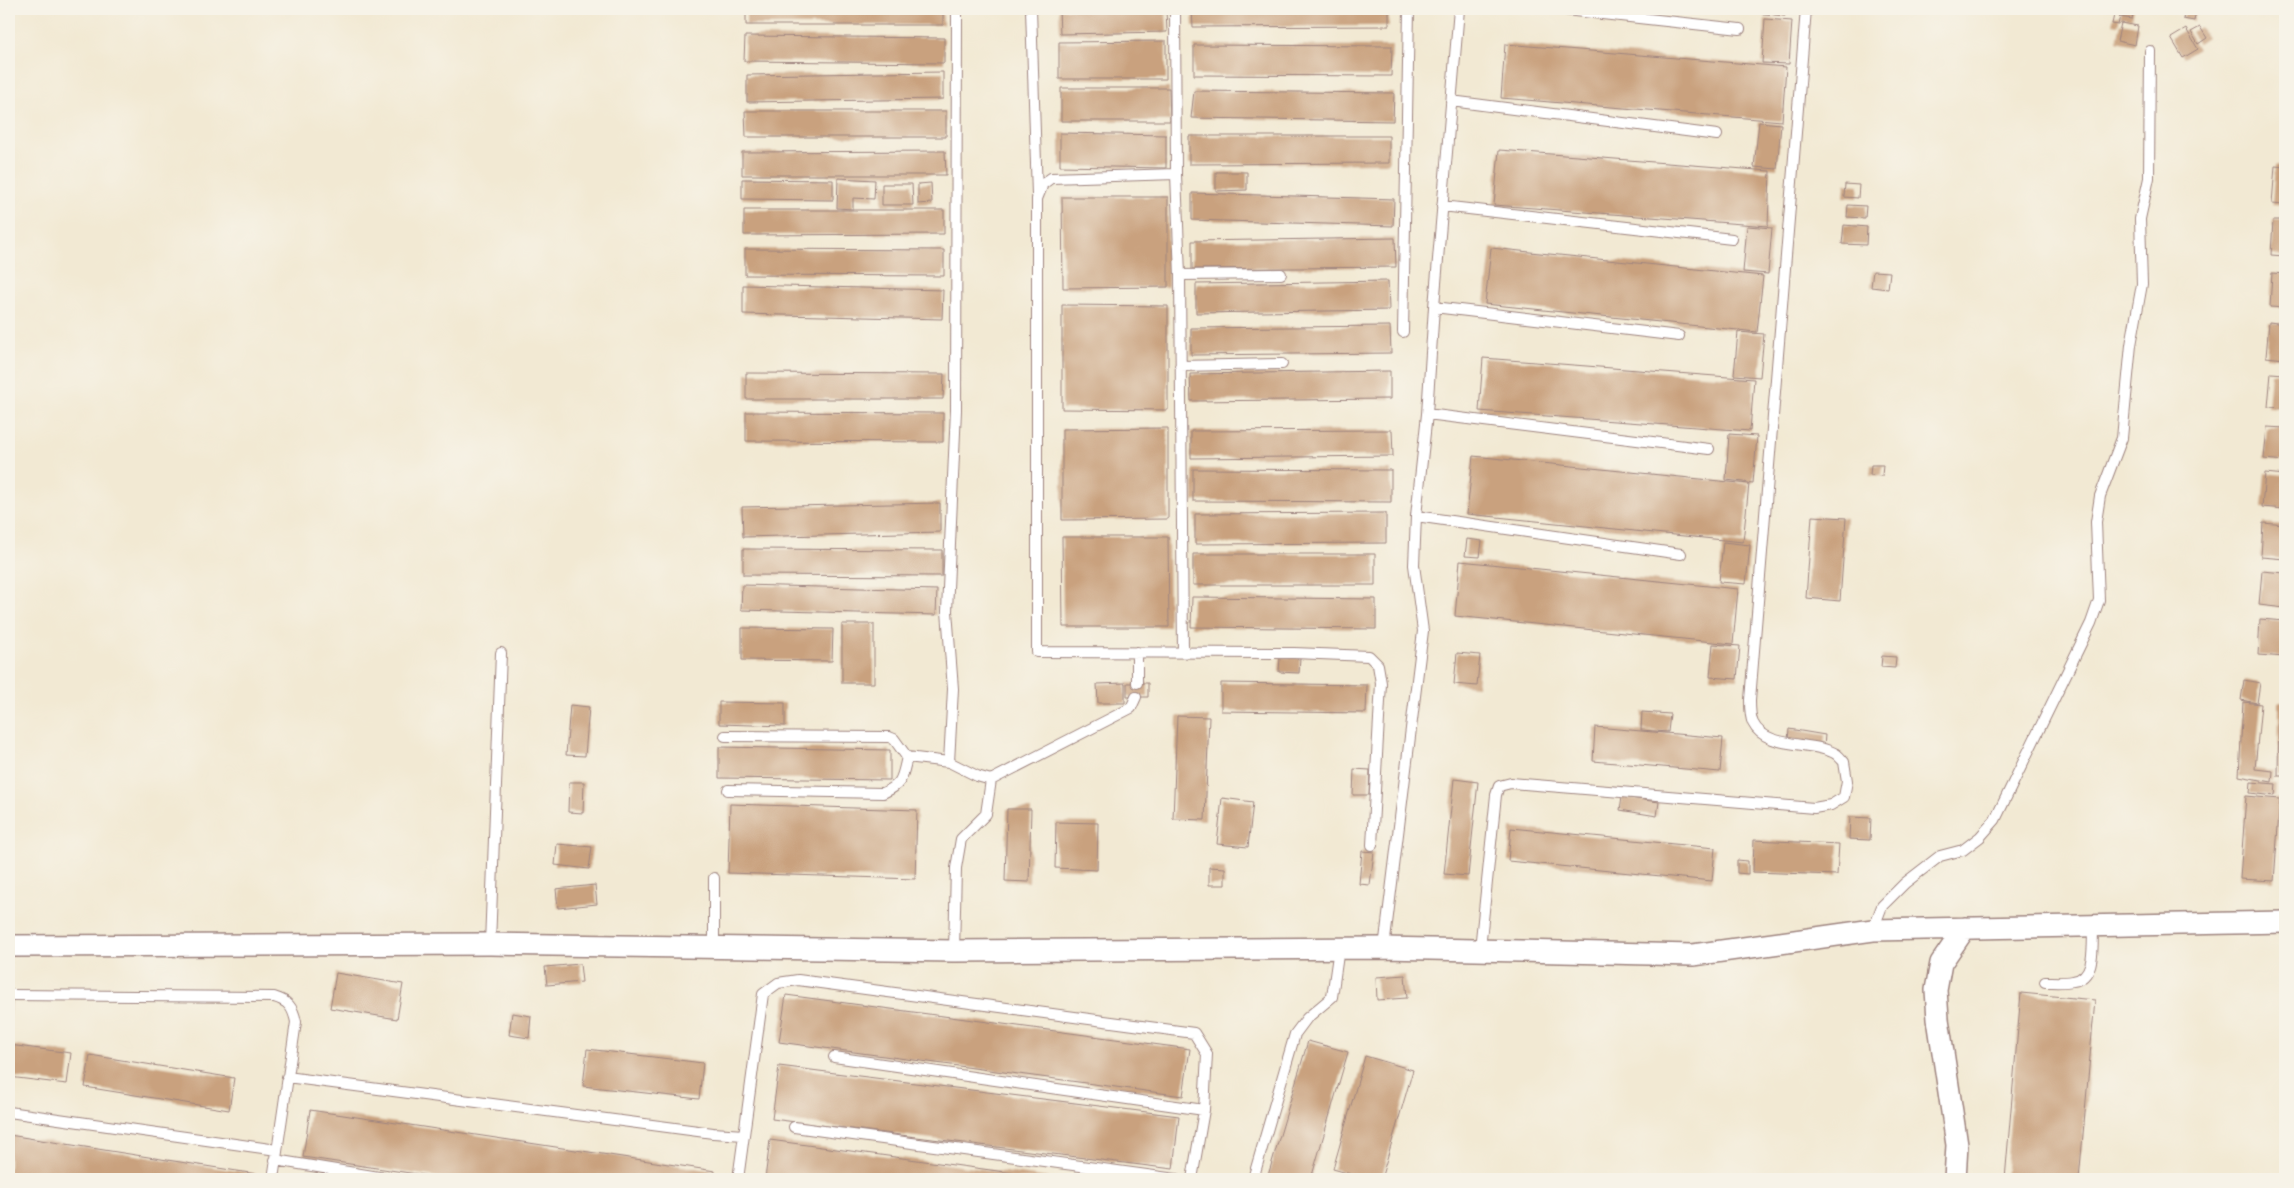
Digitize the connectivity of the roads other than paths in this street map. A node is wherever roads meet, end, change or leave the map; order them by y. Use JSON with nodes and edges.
{"nodes":[{"id":1,"x":957,"y":9,"type":"edge"},
{"id":2,"x":1031,"y":9,"type":"edge"},
{"id":3,"x":1175,"y":9,"type":"edge"},
{"id":4,"x":1409,"y":9,"type":"edge"},
{"id":5,"x":1459,"y":9,"type":"edge"},
{"id":6,"x":1556,"y":9,"type":"edge"},
{"id":7,"x":1806,"y":9,"type":"edge"},
{"id":8,"x":1740,"y":29,"type":"dead end"},
{"id":9,"x":2150,"y":51,"type":"dead end"},
{"id":10,"x":1451,"y":101,"type":"junction"},
{"id":11,"x":1717,"y":135,"type":"dead end"},
{"id":12,"x":1176,"y":174,"type":"junction"},
{"id":13,"x":1037,"y":199,"type":"junction"},
{"id":14,"x":1442,"y":206,"type":"junction"},
{"id":15,"x":1732,"y":239,"type":"dead end"},
{"id":16,"x":1180,"y":274,"type":"junction"},
{"id":17,"x":1281,"y":274,"type":"dead end"},
{"id":18,"x":1434,"y":307,"type":"junction"},
{"id":19,"x":1403,"y":332,"type":"dead end"},
{"id":20,"x":1679,"y":336,"type":"dead end"},
{"id":21,"x":1282,"y":364,"type":"dead end"},
{"id":22,"x":1180,"y":366,"type":"junction"},
{"id":23,"x":1427,"y":414,"type":"junction"},
{"id":24,"x":1709,"y":449,"type":"dead end"},
{"id":25,"x":1416,"y":516,"type":"junction"},
{"id":26,"x":1681,"y":554,"type":"dead end"},
{"id":27,"x":1137,"y":652,"type":"junction"},
{"id":28,"x":1183,"y":652,"type":"junction"},
{"id":29,"x":501,"y":653,"type":"dead end"},
{"id":30,"x":1137,"y":683,"type":"dead end"},
{"id":31,"x":1136,"y":697,"type":"dead end"},
{"id":32,"x":725,"y":736,"type":"dead end"},
{"id":33,"x":907,"y":757,"type":"junction"},
{"id":34,"x":949,"y":762,"type":"junction"},
{"id":35,"x":991,"y":780,"type":"junction"},
{"id":36,"x":728,"y":790,"type":"dead end"},
{"id":37,"x":1372,"y":845,"type":"dead end"},
{"id":38,"x":714,"y":878,"type":"dead end"},
{"id":39,"x":2285,"y":922,"type":"edge"},
{"id":40,"x":2093,"y":926,"type":"junction"},
{"id":41,"x":1965,"y":928,"type":"junction"},
{"id":42,"x":1873,"y":930,"type":"junction"},
{"id":43,"x":490,"y":944,"type":"junction"},
{"id":44,"x":9,"y":946,"type":"edge"},
{"id":45,"x":1339,"y":948,"type":"junction"},
{"id":46,"x":1384,"y":948,"type":"junction"},
{"id":47,"x":714,"y":949,"type":"junction"},
{"id":48,"x":1480,"y":949,"type":"junction"},
{"id":49,"x":954,"y":952,"type":"junction"},
{"id":50,"x":2045,"y":982,"type":"dead end"},
{"id":51,"x":9,"y":995,"type":"edge"},
{"id":52,"x":834,"y":1057,"type":"dead end"},
{"id":53,"x":288,"y":1077,"type":"junction"},
{"id":54,"x":1204,"y":1110,"type":"junction"},
{"id":55,"x":9,"y":1112,"type":"edge"},
{"id":56,"x":794,"y":1126,"type":"dead end"},
{"id":57,"x":744,"y":1135,"type":"junction"},
{"id":58,"x":276,"y":1155,"type":"junction"},
{"id":59,"x":273,"y":1179,"type":"edge"},
{"id":60,"x":391,"y":1179,"type":"edge"},
{"id":61,"x":738,"y":1179,"type":"edge"},
{"id":62,"x":1176,"y":1179,"type":"edge"},
{"id":63,"x":1192,"y":1179,"type":"edge"},
{"id":64,"x":1253,"y":1179,"type":"edge"},
{"id":65,"x":1956,"y":1179,"type":"edge"}],
"edges":[{"from":1,"to":34,"type":"lane"},
{"from":2,"to":13,"type":"lane"},
{"from":3,"to":12,"type":"lane"},
{"from":4,"to":19,"type":"lane"},
{"from":5,"to":10,"type":"lane"},
{"from":6,"to":8,"type":"lane"},
{"from":7,"to":48,"type":"lane"},
{"from":9,"to":42,"type":"lane"},
{"from":10,"to":11,"type":"lane"},
{"from":10,"to":14,"type":"lane"},
{"from":12,"to":13,"type":"lane"},
{"from":12,"to":16,"type":"lane"},
{"from":13,"to":27,"type":"lane"},
{"from":14,"to":15,"type":"lane"},
{"from":14,"to":18,"type":"lane"},
{"from":16,"to":17,"type":"lane"},
{"from":16,"to":22,"type":"lane"},
{"from":18,"to":20,"type":"lane"},
{"from":18,"to":23,"type":"lane"},
{"from":21,"to":22,"type":"lane"},
{"from":22,"to":28,"type":"lane"},
{"from":23,"to":24,"type":"lane"},
{"from":23,"to":25,"type":"lane"},
{"from":25,"to":26,"type":"lane"},
{"from":25,"to":46,"type":"lane"},
{"from":27,"to":28,"type":"lane"},
{"from":27,"to":30,"type":"lane"},
{"from":28,"to":37,"type":"lane"},
{"from":29,"to":43,"type":"lane"},
{"from":31,"to":35,"type":"lane"},
{"from":32,"to":33,"type":"lane"},
{"from":33,"to":34,"type":"lane"},
{"from":33,"to":36,"type":"lane"},
{"from":34,"to":35,"type":"lane"},
{"from":35,"to":49,"type":"lane"},
{"from":38,"to":47,"type":"lane"},
{"from":39,"to":40,"type":"street"},
{"from":40,"to":41,"type":"street"},
{"from":40,"to":50,"type":"lane"},
{"from":41,"to":42,"type":"street"},
{"from":41,"to":65,"type":"street"},
{"from":42,"to":48,"type":"street"},
{"from":43,"to":44,"type":"street"},
{"from":43,"to":47,"type":"street"},
{"from":45,"to":46,"type":"street"},
{"from":45,"to":49,"type":"street"},
{"from":45,"to":64,"type":"lane"},
{"from":46,"to":48,"type":"street"},
{"from":47,"to":49,"type":"street"},
{"from":51,"to":53,"type":"lane"},
{"from":52,"to":54,"type":"lane"},
{"from":53,"to":57,"type":"lane"},
{"from":53,"to":58,"type":"lane"},
{"from":54,"to":57,"type":"lane"},
{"from":54,"to":63,"type":"lane"},
{"from":55,"to":58,"type":"lane"},
{"from":56,"to":62,"type":"lane"},
{"from":57,"to":61,"type":"lane"},
{"from":58,"to":59,"type":"lane"},
{"from":58,"to":60,"type":"lane"}]}
